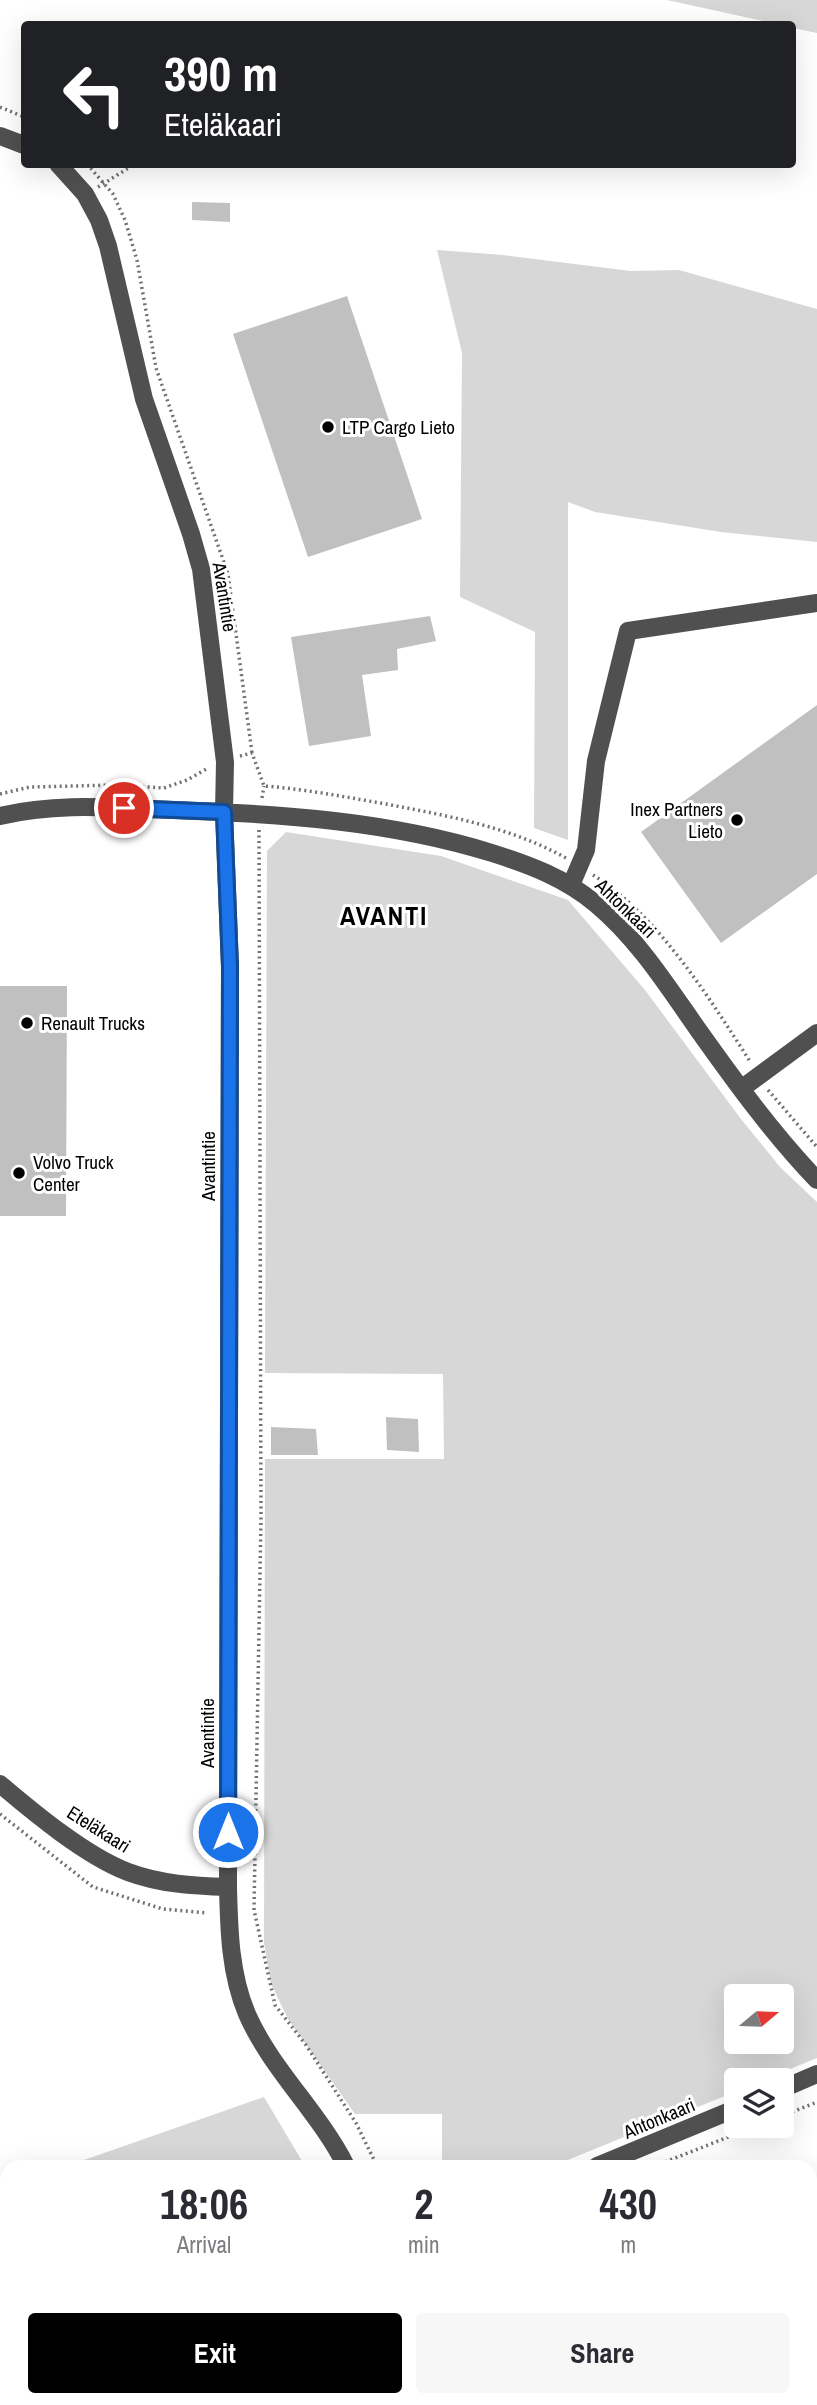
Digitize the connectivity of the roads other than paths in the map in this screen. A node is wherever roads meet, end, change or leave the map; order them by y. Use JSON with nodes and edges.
{"nodes":[{"id":1,"x":0,"y":136,"type":"edge"},
{"id":2,"x":21,"y":144,"type":"edge"},
{"id":3,"x":62,"y":168,"type":"edge"},
{"id":4,"x":817,"y":603,"type":"edge"},
{"id":5,"x":224,"y":812,"type":"junction"},
{"id":6,"x":0,"y":816,"type":"edge"},
{"id":7,"x":570,"y":885,"type":"junction"},
{"id":8,"x":817,"y":1033,"type":"edge"},
{"id":9,"x":741,"y":1089,"type":"junction"},
{"id":10,"x":817,"y":1180,"type":"edge"},
{"id":11,"x":0,"y":1784,"type":"edge"},
{"id":12,"x":228,"y":1887,"type":"junction"},
{"id":13,"x":817,"y":2074,"type":"edge"},
{"id":14,"x":794,"y":2084,"type":"edge"},
{"id":15,"x":724,"y":2113,"type":"edge"},
{"id":16,"x":342,"y":2160,"type":"edge"},
{"id":17,"x":611,"y":2160,"type":"edge"}],
"edges":[{"from":1,"to":2,"type":"street"},
{"from":3,"to":5,"type":"street","name":"Avantintie"},
{"from":4,"to":7,"type":"street"},
{"from":5,"to":6,"type":"street"},
{"from":5,"to":7,"type":"street","name":"Ahtonkaari"},
{"from":5,"to":12,"type":"street","name":"Avantintie"},
{"from":7,"to":9,"type":"street","name":"Ahtonkaari"},
{"from":8,"to":9,"type":"street"},
{"from":9,"to":10,"type":"street","name":"Ahtonkaari"},
{"from":11,"to":12,"type":"street","name":"Eteläkaari"},
{"from":12,"to":16,"type":"street","name":"Avantintie"},
{"from":13,"to":14,"type":"street"},
{"from":15,"to":17,"type":"street","name":"Ahtonkaari"}]}
